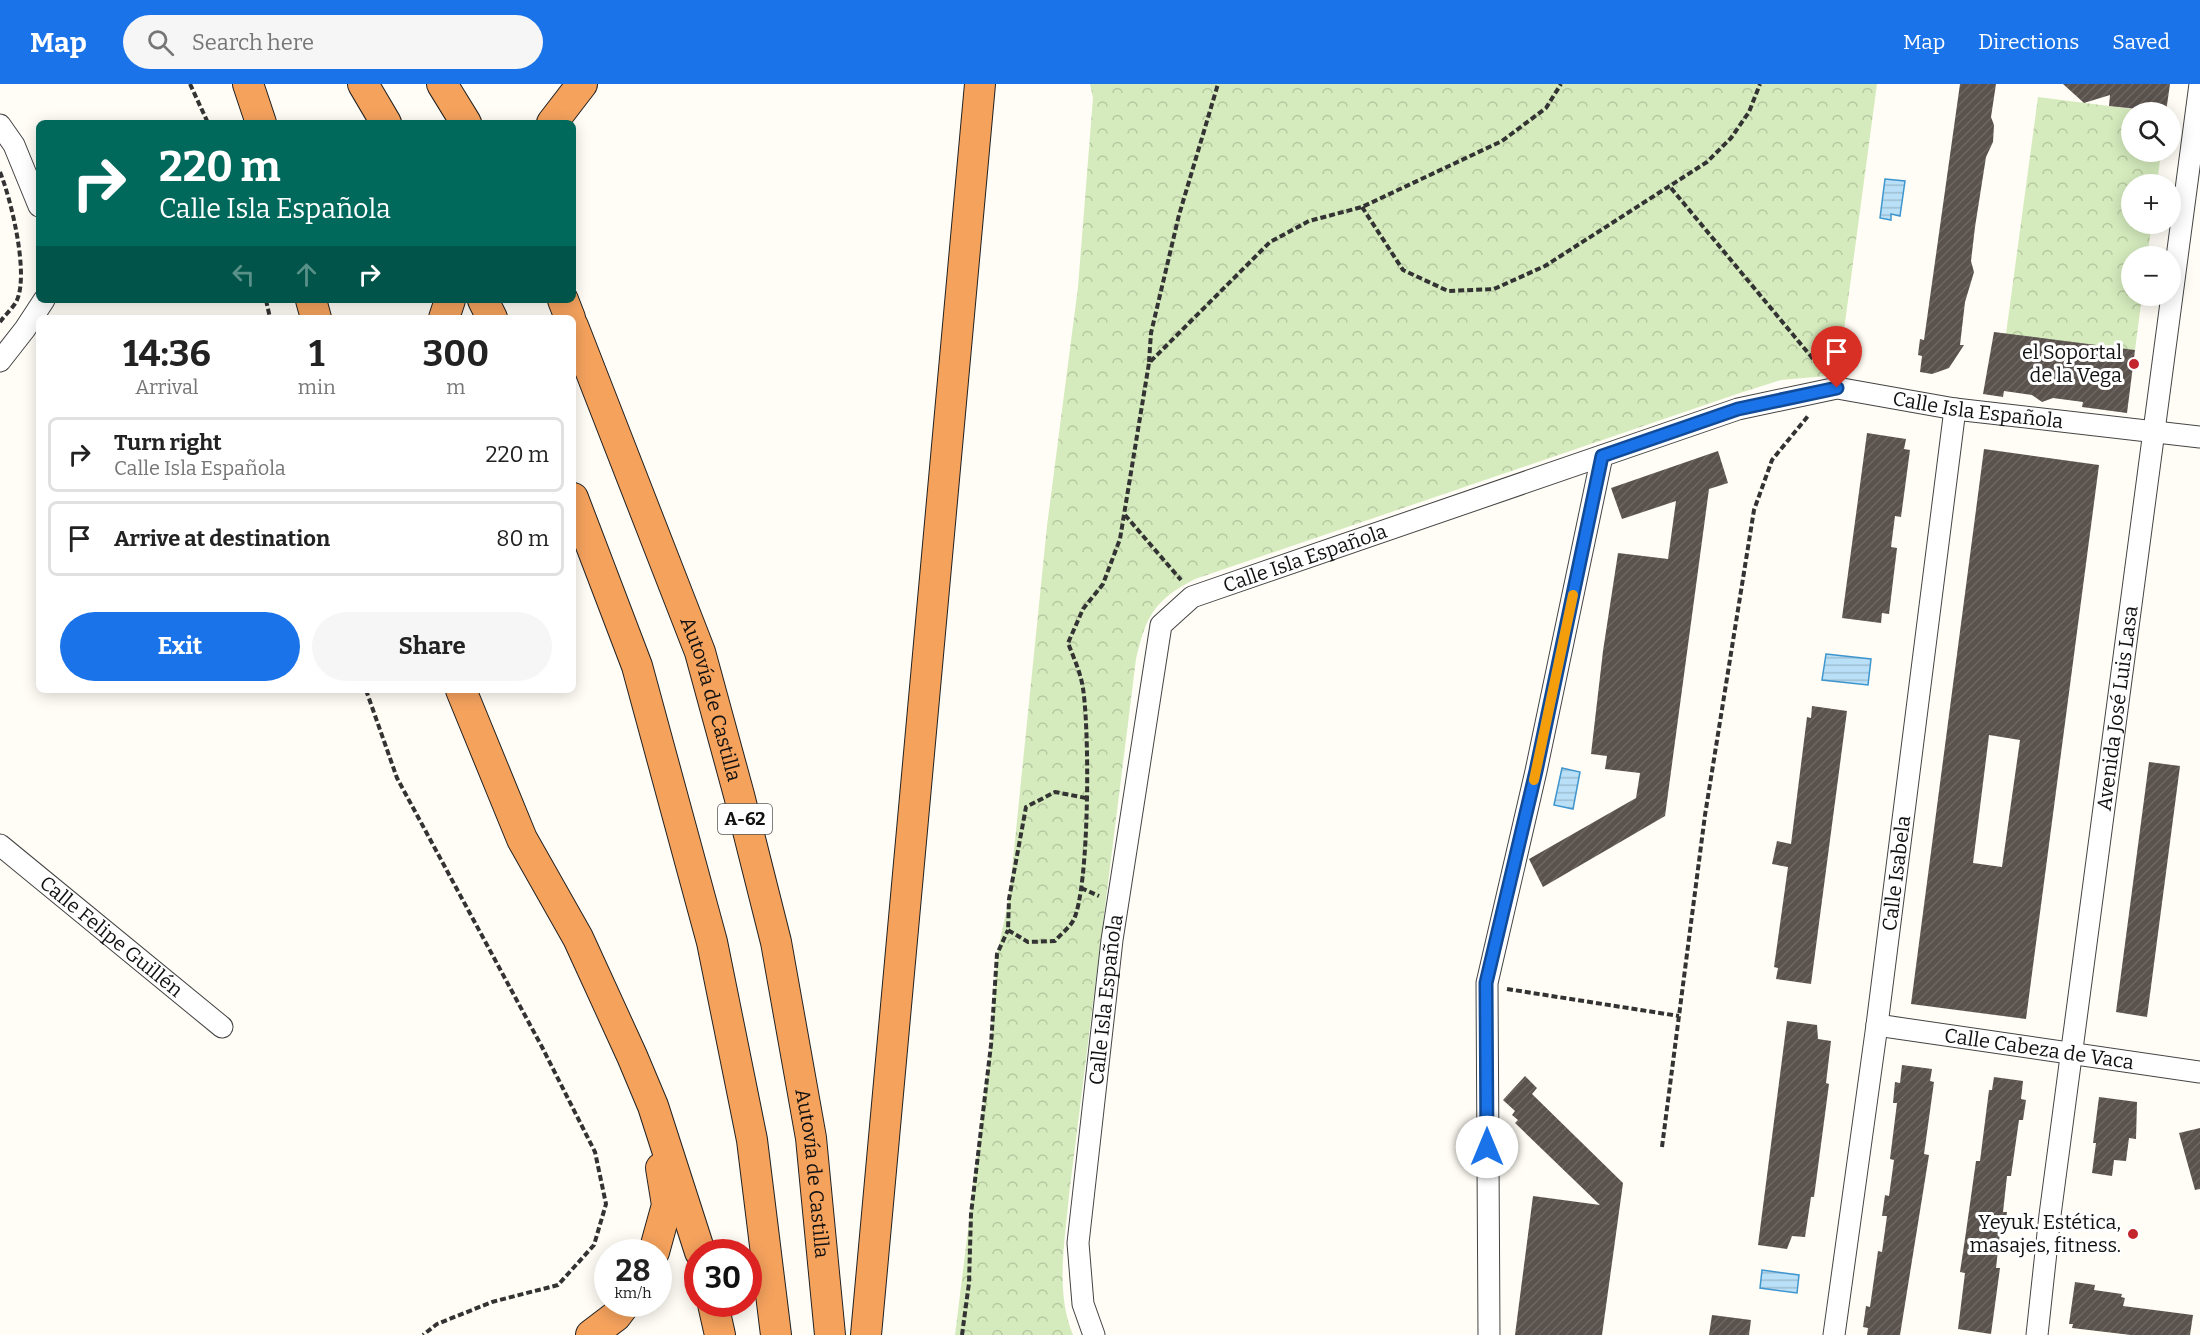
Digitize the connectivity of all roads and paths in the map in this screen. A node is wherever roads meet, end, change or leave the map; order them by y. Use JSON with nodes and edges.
{"nodes":[{"id":1,"x":190,"y":84,"type":"edge"},
{"id":2,"x":248,"y":84,"type":"edge"},
{"id":3,"x":363,"y":84,"type":"edge"},
{"id":4,"x":582,"y":84,"type":"edge"},
{"id":5,"x":980,"y":84,"type":"edge"},
{"id":6,"x":1218,"y":84,"type":"edge"},
{"id":7,"x":1561,"y":84,"type":"edge"},
{"id":8,"x":1760,"y":84,"type":"edge"},
{"id":9,"x":2200,"y":84,"type":"edge"},
{"id":10,"x":444,"y":86,"type":"edge"},
{"id":11,"x":207,"y":120,"type":"edge"},
{"id":12,"x":260,"y":120,"type":"edge"},
{"id":13,"x":384,"y":120,"type":"edge"},
{"id":14,"x":464,"y":120,"type":"edge"},
{"id":15,"x":554,"y":120,"type":"edge"},
{"id":16,"x":0,"y":125,"type":"edge"},
{"id":17,"x":0,"y":172,"type":"edge"},
{"id":18,"x":1671,"y":188,"type":"junction"},
{"id":19,"x":36,"y":199,"type":"edge"},
{"id":20,"x":1362,"y":207,"type":"junction"},
{"id":21,"x":42,"y":303,"type":"edge"},
{"id":22,"x":0,"y":322,"type":"edge"},
{"id":23,"x":576,"y":334,"type":"edge"},
{"id":24,"x":0,"y":360,"type":"edge"},
{"id":25,"x":1149,"y":363,"type":"junction"},
{"id":26,"x":1837,"y":388,"type":"junction"},
{"id":27,"x":1955,"y":409,"type":"junction"},
{"id":28,"x":2154,"y":430,"type":"junction"},
{"id":29,"x":2200,"y":437,"type":"edge"},
{"id":30,"x":1602,"y":456,"type":"junction"},
{"id":31,"x":576,"y":506,"type":"edge"},
{"id":32,"x":1125,"y":515,"type":"junction"},
{"id":33,"x":1192,"y":597,"type":"junction"},
{"id":34,"x":367,"y":693,"type":"edge"},
{"id":35,"x":442,"y":693,"type":"edge"},
{"id":36,"x":462,"y":693,"type":"edge"},
{"id":37,"x":1086,"y":798,"type":"junction"},
{"id":38,"x":522,"y":840,"type":"junction"},
{"id":39,"x":0,"y":845,"type":"edge"},
{"id":40,"x":1008,"y":930,"type":"junction"},
{"id":41,"x":1486,"y":983,"type":"junction"},
{"id":42,"x":1679,"y":1016,"type":"junction"},
{"id":43,"x":1877,"y":1025,"type":"junction"},
{"id":44,"x":222,"y":1027,"type":"dead end"},
{"id":45,"x":2072,"y":1054,"type":"junction"},
{"id":46,"x":2200,"y":1072,"type":"edge"},
{"id":47,"x":653,"y":1106,"type":"junction"},
{"id":48,"x":1662,"y":1147,"type":"dead end"},
{"id":49,"x":874,"y":1238,"type":"junction"},
{"id":50,"x":658,"y":1239,"type":"edge"},
{"id":51,"x":696,"y":1239,"type":"edge"},
{"id":52,"x":615,"y":1317,"type":"edge"},
{"id":53,"x":716,"y":1317,"type":"edge"},
{"id":54,"x":423,"y":1335,"type":"edge"},
{"id":55,"x":591,"y":1335,"type":"edge"},
{"id":56,"x":720,"y":1335,"type":"edge"},
{"id":57,"x":776,"y":1335,"type":"edge"},
{"id":58,"x":830,"y":1335,"type":"edge"},
{"id":59,"x":866,"y":1335,"type":"edge"},
{"id":60,"x":876,"y":1335,"type":"edge"},
{"id":61,"x":962,"y":1335,"type":"edge"},
{"id":62,"x":1094,"y":1335,"type":"edge"},
{"id":63,"x":1489,"y":1335,"type":"edge"},
{"id":64,"x":1834,"y":1335,"type":"edge"},
{"id":65,"x":2037,"y":1335,"type":"edge"}],
"edges":[{"from":1,"to":11,"type":"path"},
{"from":2,"to":12,"type":"highway"},
{"from":3,"to":13,"type":"highway"},
{"from":4,"to":15,"type":"highway"},
{"from":5,"to":49,"type":"highway"},
{"from":6,"to":25,"type":"path"},
{"from":7,"to":20,"type":"path"},
{"from":8,"to":18,"type":"path"},
{"from":9,"to":28,"type":"street","name":"Avenida José Luis Lasa"},
{"from":10,"to":14,"type":"highway"},
{"from":16,"to":19,"type":"street"},
{"from":17,"to":22,"type":"path"},
{"from":18,"to":20,"type":"path"},
{"from":18,"to":26,"type":"path"},
{"from":20,"to":25,"type":"path"},
{"from":21,"to":24,"type":"street"},
{"from":23,"to":58,"type":"highway","name":"Autovía de Castilla","number":"A-62"},
{"from":25,"to":32,"type":"path"},
{"from":26,"to":27,"type":"street","name":"Calle Isla Española"},
{"from":26,"to":30,"type":"street","name":"Calle Isla Española"},
{"from":26,"to":42,"type":"path"},
{"from":27,"to":28,"type":"street","name":"Calle Isla Española"},
{"from":27,"to":43,"type":"street","name":"Calle Isabela"},
{"from":28,"to":29,"type":"street","name":"Calle Isla Española"},
{"from":28,"to":45,"type":"street","name":"Avenida José Luis Lasa"},
{"from":30,"to":33,"type":"street","name":"Calle Isla Española"},
{"from":30,"to":41,"type":"street"},
{"from":31,"to":57,"type":"highway"},
{"from":32,"to":33,"type":"path"},
{"from":32,"to":37,"type":"path"},
{"from":33,"to":62,"type":"street","name":"Calle Isla Española"},
{"from":34,"to":54,"type":"path"},
{"from":35,"to":38,"type":"highway"},
{"from":36,"to":38,"type":"highway"},
{"from":37,"to":40,"type":"path"},
{"from":37,"to":40,"type":"path"},
{"from":38,"to":47,"type":"highway"},
{"from":39,"to":44,"type":"street","name":"Calle Felipe Guillén"},
{"from":40,"to":61,"type":"path"},
{"from":41,"to":42,"type":"path"},
{"from":41,"to":63,"type":"street"},
{"from":42,"to":48,"type":"path"},
{"from":43,"to":45,"type":"street","name":"Calle Cabeza de Vaca"},
{"from":43,"to":64,"type":"street","name":"Calle Isabela"},
{"from":45,"to":46,"type":"street","name":"Calle Cabeza de Vaca"},
{"from":45,"to":65,"type":"street","name":"Avenida José Luis Lasa"},
{"from":47,"to":50,"type":"highway"},
{"from":47,"to":51,"type":"highway"},
{"from":49,"to":59,"type":"highway"},
{"from":49,"to":60,"type":"highway"},
{"from":52,"to":55,"type":"highway"},
{"from":53,"to":56,"type":"highway"}]}
